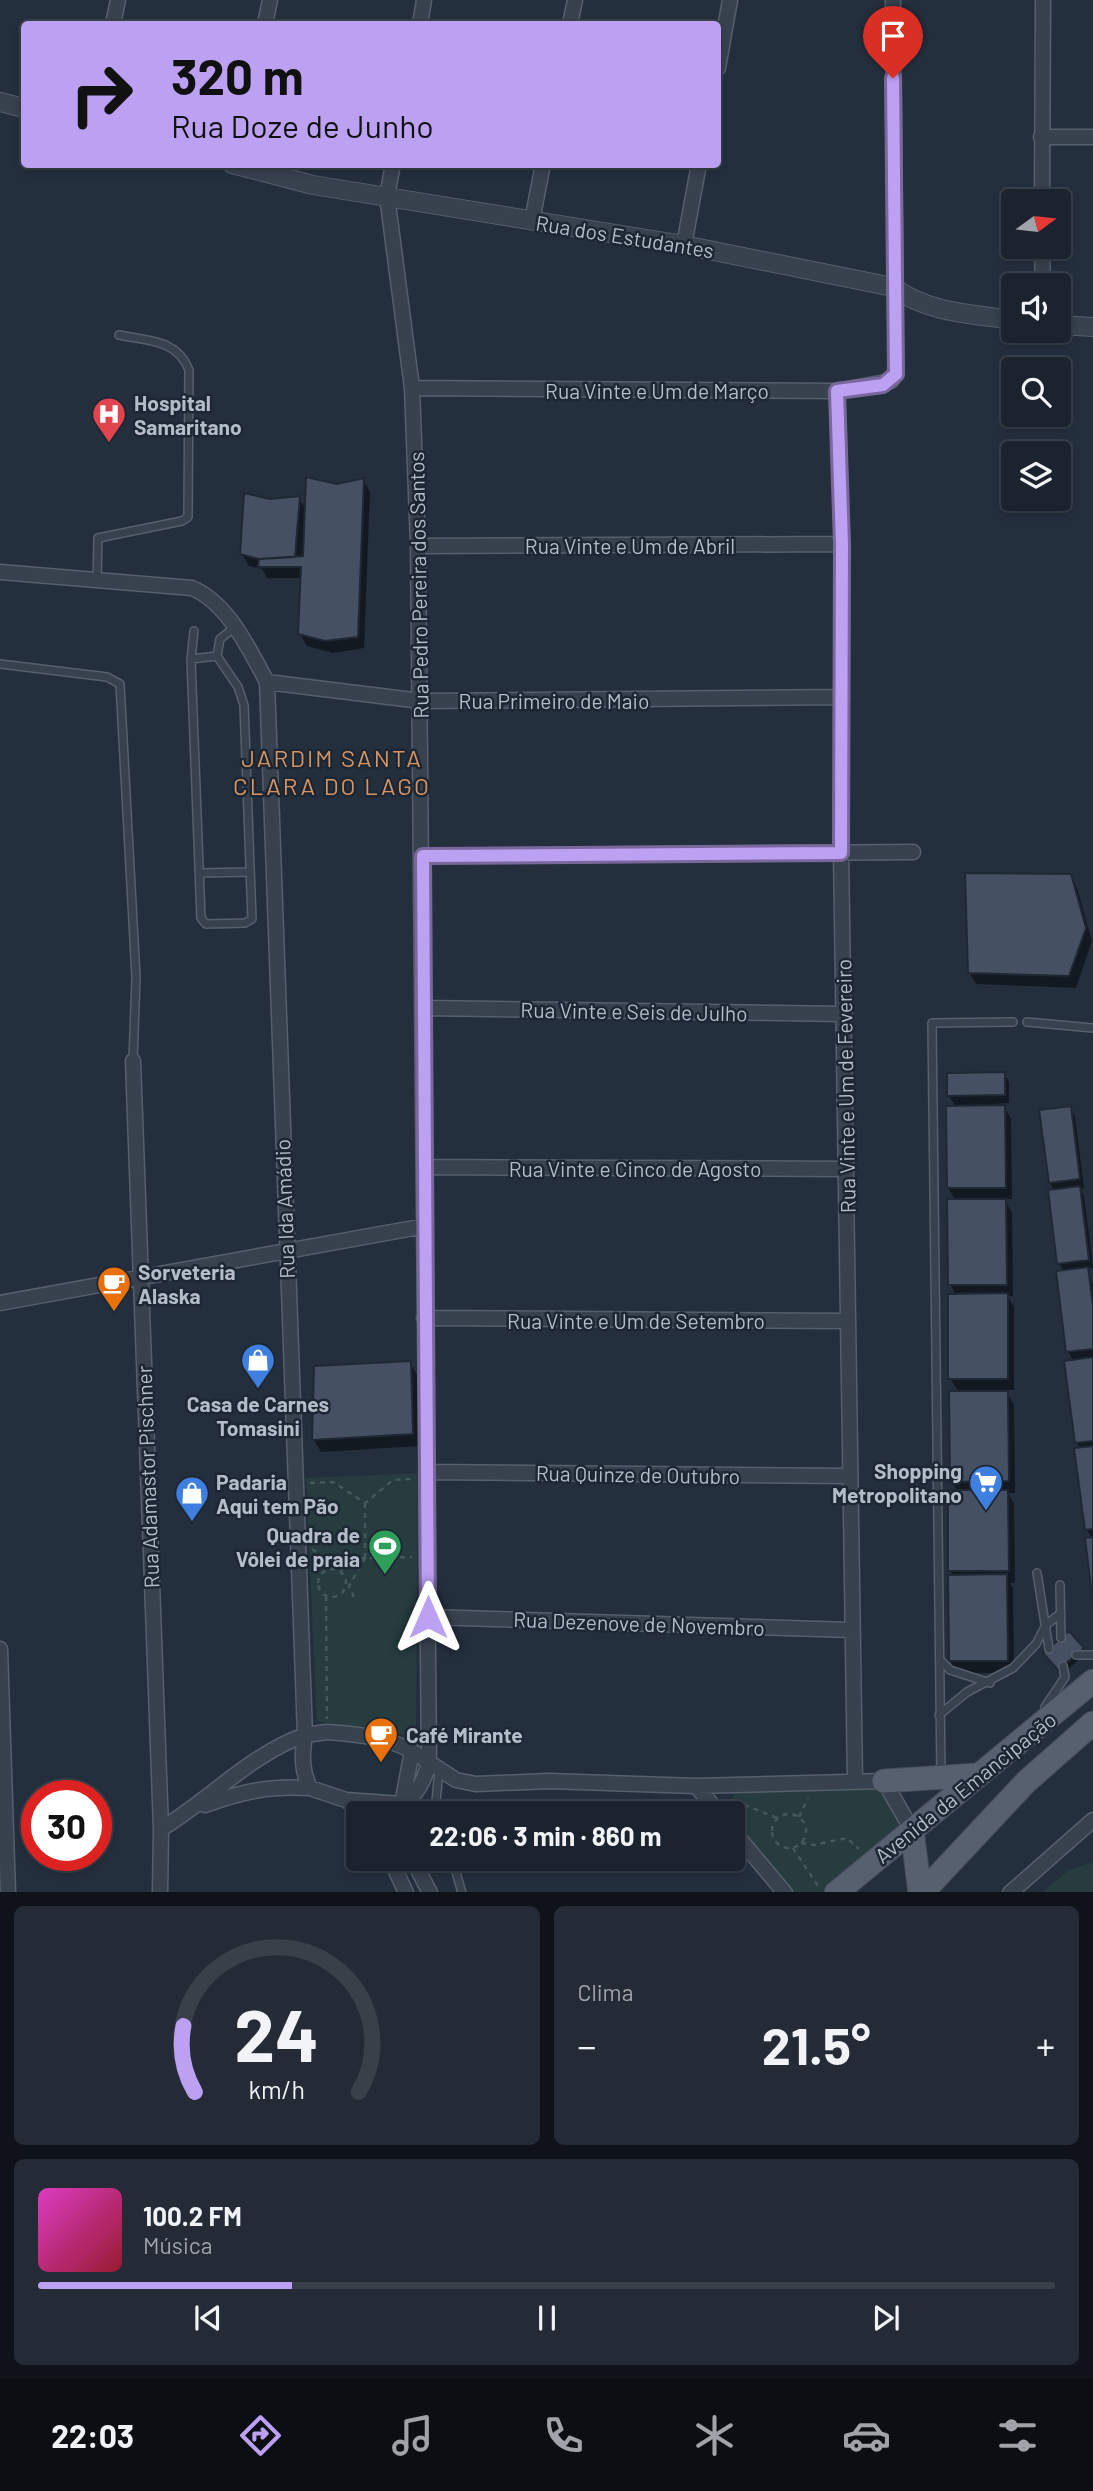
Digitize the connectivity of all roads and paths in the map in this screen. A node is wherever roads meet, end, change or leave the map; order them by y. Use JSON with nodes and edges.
{"nodes":[{"id":1,"x":118,"y":0,"type":"edge"},
{"id":2,"x":270,"y":0,"type":"edge"},
{"id":3,"x":424,"y":0,"type":"edge"},
{"id":4,"x":575,"y":0,"type":"edge"},
{"id":5,"x":730,"y":0,"type":"edge"},
{"id":6,"x":892,"y":0,"type":"edge"},
{"id":7,"x":1043,"y":0,"type":"edge"},
{"id":8,"x":114,"y":21,"type":"edge"},
{"id":9,"x":266,"y":21,"type":"edge"},
{"id":10,"x":420,"y":21,"type":"edge"},
{"id":11,"x":571,"y":21,"type":"edge"},
{"id":12,"x":721,"y":51,"type":"edge"},
{"id":13,"x":0,"y":102,"type":"edge"},
{"id":14,"x":21,"y":107,"type":"edge"},
{"id":15,"x":1041,"y":137,"type":"junction"},
{"id":16,"x":1093,"y":137,"type":"edge"},
{"id":17,"x":248,"y":168,"type":"edge"},
{"id":18,"x":392,"y":168,"type":"edge"},
{"id":19,"x":542,"y":168,"type":"edge"},
{"id":20,"x":698,"y":168,"type":"edge"},
{"id":21,"x":1042,"y":189,"type":"edge"},
{"id":22,"x":387,"y":196,"type":"junction"},
{"id":23,"x":532,"y":221,"type":"junction"},
{"id":24,"x":684,"y":245,"type":"junction"},
{"id":25,"x":893,"y":287,"type":"junction"},
{"id":26,"x":1001,"y":318,"type":"edge"},
{"id":27,"x":1071,"y":326,"type":"edge"},
{"id":28,"x":1093,"y":327,"type":"edge"},
{"id":29,"x":119,"y":335,"type":"dead end"},
{"id":30,"x":412,"y":388,"type":"junction"},
{"id":31,"x":837,"y":391,"type":"junction"},
{"id":32,"x":842,"y":544,"type":"junction"},
{"id":33,"x":418,"y":546,"type":"junction"},
{"id":34,"x":0,"y":572,"type":"edge"},
{"id":35,"x":97,"y":581,"type":"junction"},
{"id":36,"x":234,"y":628,"type":"junction"},
{"id":37,"x":194,"y":631,"type":"dead end"},
{"id":38,"x":217,"y":656,"type":"junction"},
{"id":39,"x":191,"y":659,"type":"junction"},
{"id":40,"x":0,"y":664,"type":"edge"},
{"id":41,"x":267,"y":682,"type":"junction"},
{"id":42,"x":842,"y":697,"type":"junction"},
{"id":43,"x":421,"y":701,"type":"junction"},
{"id":44,"x":913,"y":852,"type":"dead end"},
{"id":45,"x":841,"y":853,"type":"junction"},
{"id":46,"x":423,"y":856,"type":"junction"},
{"id":47,"x":250,"y":872,"type":"junction"},
{"id":48,"x":199,"y":873,"type":"junction"},
{"id":49,"x":423,"y":1008,"type":"junction"},
{"id":50,"x":845,"y":1014,"type":"junction"},
{"id":51,"x":1013,"y":1021,"type":"dead end"},
{"id":52,"x":1027,"y":1022,"type":"dead end"},
{"id":53,"x":1093,"y":1028,"type":"edge"},
{"id":54,"x":133,"y":1061,"type":"joint"},
{"id":55,"x":424,"y":1167,"type":"junction"},
{"id":56,"x":847,"y":1169,"type":"junction"},
{"id":57,"x":425,"y":1226,"type":"junction"},
{"id":58,"x":286,"y":1251,"type":"junction"},
{"id":59,"x":139,"y":1277,"type":"junction"},
{"id":60,"x":0,"y":1303,"type":"edge"},
{"id":61,"x":424,"y":1318,"type":"junction"},
{"id":62,"x":848,"y":1321,"type":"junction"},
{"id":63,"x":427,"y":1472,"type":"junction"},
{"id":64,"x":849,"y":1476,"type":"junction"},
{"id":65,"x":393,"y":1480,"type":"dead end"},
{"id":66,"x":310,"y":1483,"type":"dead end"},
{"id":67,"x":365,"y":1503,"type":"junction"},
{"id":68,"x":312,"y":1549,"type":"dead end"},
{"id":69,"x":414,"y":1557,"type":"dead end"},
{"id":70,"x":365,"y":1558,"type":"junction"},
{"id":71,"x":348,"y":1559,"type":"junction"},
{"id":72,"x":340,"y":1573,"type":"junction"},
{"id":73,"x":1037,"y":1573,"type":"dead end"},
{"id":74,"x":1060,"y":1585,"type":"dead end"},
{"id":75,"x":326,"y":1596,"type":"junction"},
{"id":76,"x":354,"y":1597,"type":"dead end"},
{"id":77,"x":1061,"y":1613,"type":"junction"},
{"id":78,"x":428,"y":1617,"type":"junction"},
{"id":79,"x":1046,"y":1625,"type":"junction"},
{"id":80,"x":851,"y":1630,"type":"junction"},
{"id":81,"x":1061,"y":1638,"type":"dead end"},
{"id":82,"x":0,"y":1649,"type":"edge"},
{"id":83,"x":1049,"y":1649,"type":"dead end"},
{"id":84,"x":1076,"y":1655,"type":"dead end"},
{"id":85,"x":1093,"y":1656,"type":"edge"},
{"id":86,"x":940,"y":1661,"type":"junction"},
{"id":87,"x":1063,"y":1666,"type":"dead end"},
{"id":88,"x":1093,"y":1681,"type":"edge"},
{"id":89,"x":990,"y":1683,"type":"junction"},
{"id":90,"x":939,"y":1716,"type":"junction"},
{"id":91,"x":1093,"y":1723,"type":"edge"},
{"id":92,"x":327,"y":1732,"type":"junction"},
{"id":93,"x":305,"y":1735,"type":"junction"},
{"id":94,"x":412,"y":1751,"type":"junction"},
{"id":95,"x":1010,"y":1751,"type":"junction"},
{"id":96,"x":434,"y":1766,"type":"junction"},
{"id":97,"x":977,"y":1775,"type":"junction"},
{"id":98,"x":941,"y":1777,"type":"junction"},
{"id":99,"x":884,"y":1781,"type":"junction"},
{"id":100,"x":855,"y":1782,"type":"junction"},
{"id":101,"x":696,"y":1786,"type":"junction"},
{"id":102,"x":310,"y":1788,"type":"junction"},
{"id":103,"x":813,"y":1789,"type":"dead end"},
{"id":104,"x":730,"y":1799,"type":"dead end"},
{"id":105,"x":345,"y":1800,"type":"joint"},
{"id":106,"x":352,"y":1801,"type":"edge"},
{"id":107,"x":403,"y":1801,"type":"edge"},
{"id":108,"x":408,"y":1801,"type":"edge"},
{"id":109,"x":436,"y":1801,"type":"edge"},
{"id":110,"x":709,"y":1801,"type":"edge"},
{"id":111,"x":193,"y":1809,"type":"junction"},
{"id":112,"x":799,"y":1817,"type":"junction"},
{"id":113,"x":777,"y":1818,"type":"junction"},
{"id":114,"x":1093,"y":1820,"type":"edge"},
{"id":115,"x":161,"y":1829,"type":"junction"},
{"id":116,"x":912,"y":1830,"type":"junction"},
{"id":117,"x":801,"y":1843,"type":"junction"},
{"id":118,"x":745,"y":1845,"type":"edge"},
{"id":119,"x":793,"y":1848,"type":"junction"},
{"id":120,"x":866,"y":1856,"type":"dead end"},
{"id":121,"x":396,"y":1871,"type":"edge"},
{"id":122,"x":418,"y":1871,"type":"edge"},
{"id":123,"x":456,"y":1871,"type":"edge"},
{"id":124,"x":8,"y":1892,"type":"edge"},
{"id":125,"x":160,"y":1892,"type":"edge"},
{"id":126,"x":406,"y":1892,"type":"edge"},
{"id":127,"x":429,"y":1892,"type":"edge"},
{"id":128,"x":462,"y":1892,"type":"edge"},
{"id":129,"x":785,"y":1892,"type":"edge"},
{"id":130,"x":829,"y":1892,"type":"edge"},
{"id":131,"x":921,"y":1892,"type":"edge"},
{"id":132,"x":1010,"y":1892,"type":"edge"}],
"edges":[{"from":1,"to":8,"type":"street"},
{"from":2,"to":9,"type":"street"},
{"from":3,"to":10,"type":"street"},
{"from":4,"to":11,"type":"street"},
{"from":5,"to":12,"type":"street"},
{"from":6,"to":25,"type":"street"},
{"from":7,"to":15,"type":"street"},
{"from":13,"to":14,"type":"street"},
{"from":15,"to":16,"type":"street"},
{"from":15,"to":21,"type":"street"},
{"from":17,"to":22,"type":"street","name":"Rua dos Estudantes"},
{"from":18,"to":22,"type":"street","name":"Rua Pedro Pereira dos Santos"},
{"from":19,"to":23,"type":"street"},
{"from":20,"to":24,"type":"street"},
{"from":22,"to":23,"type":"street","name":"Rua dos Estudantes"},
{"from":22,"to":30,"type":"street","name":"Rua Pedro Pereira dos Santos"},
{"from":23,"to":24,"type":"street","name":"Rua dos Estudantes"},
{"from":24,"to":25,"type":"street","name":"Rua dos Estudantes"},
{"from":25,"to":26,"type":"street","name":"Rua dos Estudantes"},
{"from":25,"to":31,"type":"street","name":"Rua Vinte e Um de Março"},
{"from":27,"to":28,"type":"street"},
{"from":29,"to":35,"type":"lane"},
{"from":30,"to":31,"type":"street","name":"Rua Vinte e Um de Março"},
{"from":30,"to":33,"type":"street","name":"Rua Pedro Pereira dos Santos"},
{"from":31,"to":32,"type":"street","name":"Rua Vinte e Um de Fevereiro"},
{"from":32,"to":33,"type":"street","name":"Rua Vinte e Um de Abril"},
{"from":32,"to":42,"type":"street","name":"Rua Vinte e Um de Fevereiro"},
{"from":33,"to":43,"type":"street","name":"Rua Pedro Pereira dos Santos"},
{"from":34,"to":35,"type":"street"},
{"from":35,"to":36,"type":"street"},
{"from":36,"to":38,"type":"lane"},
{"from":36,"to":41,"type":"street"},
{"from":37,"to":39,"type":"lane"},
{"from":38,"to":39,"type":"lane"},
{"from":38,"to":47,"type":"lane"},
{"from":39,"to":48,"type":"lane"},
{"from":40,"to":54,"type":"lane"},
{"from":41,"to":43,"type":"street","name":"Rua Primeiro de Maio"},
{"from":41,"to":58,"type":"street","name":"Rua Ida Amádio"},
{"from":42,"to":43,"type":"street","name":"Rua Primeiro de Maio"},
{"from":42,"to":45,"type":"street","name":"Rua Vinte e Um de Fevereiro"},
{"from":43,"to":46,"type":"street","name":"Rua Pedro Pereira dos Santos"},
{"from":44,"to":45,"type":"street"},
{"from":45,"to":46,"type":"street"},
{"from":45,"to":50,"type":"street","name":"Rua Vinte e Um de Fevereiro"},
{"from":46,"to":49,"type":"street","name":"Rua Pedro Pereira dos Santos"},
{"from":47,"to":48,"type":"lane"},
{"from":47,"to":48,"type":"lane"},
{"from":49,"to":50,"type":"street","name":"Rua Vinte e Seis de Julho"},
{"from":49,"to":55,"type":"street","name":"Rua Pedro Pereira dos Santos"},
{"from":50,"to":56,"type":"street","name":"Rua Vinte e Um de Fevereiro"},
{"from":51,"to":86,"type":"lane"},
{"from":52,"to":53,"type":"lane"},
{"from":54,"to":59,"type":"street","name":"Rua Adamastor Pischner"},
{"from":55,"to":56,"type":"street","name":"Rua Vinte e Cinco de Agosto"},
{"from":55,"to":57,"type":"street","name":"Rua Pedro Pereira dos Santos"},
{"from":56,"to":62,"type":"street","name":"Rua Vinte e Um de Fevereiro"},
{"from":57,"to":58,"type":"street"},
{"from":57,"to":61,"type":"street","name":"Rua Pedro Pereira dos Santos"},
{"from":58,"to":59,"type":"street"},
{"from":58,"to":93,"type":"street","name":"Rua Ida Amádio"},
{"from":59,"to":60,"type":"street"},
{"from":59,"to":115,"type":"street","name":"Rua Adamastor Pischner"},
{"from":61,"to":62,"type":"street","name":"Rua Vinte e Um de Setembro"},
{"from":61,"to":63,"type":"street","name":"Rua Pedro Pereira dos Santos"},
{"from":62,"to":64,"type":"street","name":"Rua Vinte e Um de Fevereiro"},
{"from":63,"to":64,"type":"street","name":"Rua Quinze de Outubro"},
{"from":63,"to":78,"type":"street","name":"Rua Pedro Pereira dos Santos"},
{"from":64,"to":80,"type":"street","name":"Rua Vinte e Um de Fevereiro"},
{"from":65,"to":67,"type":"path"},
{"from":66,"to":67,"type":"path"},
{"from":67,"to":70,"type":"path"},
{"from":68,"to":71,"type":"path"},
{"from":69,"to":70,"type":"path"},
{"from":70,"to":71,"type":"path"},
{"from":70,"to":76,"type":"path"},
{"from":71,"to":72,"type":"path"},
{"from":72,"to":75,"type":"path"},
{"from":72,"to":75,"type":"path"},
{"from":73,"to":79,"type":"lane"},
{"from":74,"to":77,"type":"lane"},
{"from":75,"to":92,"type":"path"},
{"from":77,"to":79,"type":"lane"},
{"from":77,"to":81,"type":"lane"},
{"from":78,"to":80,"type":"street","name":"Rua Dezenove de Novembro"},
{"from":78,"to":96,"type":"street","name":"Rua Pedro Pereira dos Santos"},
{"from":79,"to":83,"type":"lane"},
{"from":79,"to":89,"type":"lane"},
{"from":80,"to":100,"type":"street","name":"Rua Vinte e Um de Fevereiro"},
{"from":82,"to":124,"type":"street"},
{"from":84,"to":85,"type":"lane"},
{"from":86,"to":89,"type":"lane"},
{"from":86,"to":90,"type":"lane"},
{"from":87,"to":95,"type":"lane"},
{"from":88,"to":95,"type":"main road","name":"Avenida da Emancipação"},
{"from":89,"to":90,"type":"lane"},
{"from":90,"to":98,"type":"lane"},
{"from":91,"to":131,"type":"main road","name":"Avenida da Emancipação"},
{"from":92,"to":93,"type":"street"},
{"from":92,"to":94,"type":"street"},
{"from":93,"to":102,"type":"street","name":"Rua Ida Amádio"},
{"from":93,"to":111,"type":"street"},
{"from":94,"to":96,"type":"street"},
{"from":94,"to":107,"type":"street"},
{"from":95,"to":97,"type":"main road","name":"Avenida da Emancipação"},
{"from":96,"to":101,"type":"street"},
{"from":96,"to":108,"type":"street"},
{"from":96,"to":109,"type":"lane"},
{"from":97,"to":98,"type":"main road"},
{"from":97,"to":116,"type":"main road","name":"Avenida da Emancipação"},
{"from":98,"to":99,"type":"main road"},
{"from":99,"to":100,"type":"street"},
{"from":99,"to":116,"type":"street"},
{"from":100,"to":101,"type":"street"},
{"from":101,"to":110,"type":"street"},
{"from":102,"to":105,"type":"street"},
{"from":102,"to":111,"type":"street"},
{"from":103,"to":112,"type":"path"},
{"from":104,"to":113,"type":"path"},
{"from":105,"to":106,"type":"street"},
{"from":111,"to":115,"type":"street"},
{"from":112,"to":113,"type":"path"},
{"from":112,"to":117,"type":"path"},
{"from":113,"to":119,"type":"path"},
{"from":114,"to":132,"type":"street"},
{"from":115,"to":125,"type":"street","name":"Rua Adamastor Pischner"},
{"from":116,"to":130,"type":"main road","name":"Avenida da Emancipação"},
{"from":116,"to":131,"type":"main road"},
{"from":117,"to":119,"type":"path"},
{"from":117,"to":120,"type":"path"},
{"from":118,"to":129,"type":"street"},
{"from":119,"to":130,"type":"path"},
{"from":121,"to":126,"type":"street"},
{"from":122,"to":127,"type":"street"},
{"from":123,"to":128,"type":"lane"}]}
